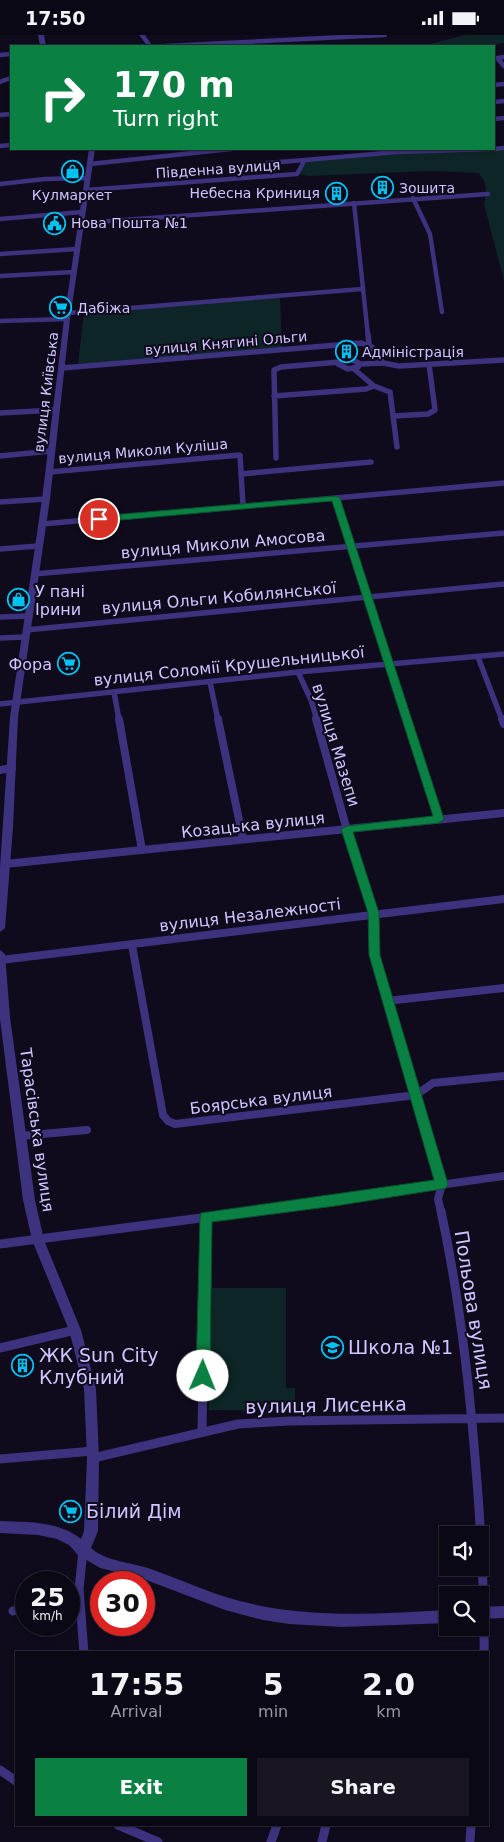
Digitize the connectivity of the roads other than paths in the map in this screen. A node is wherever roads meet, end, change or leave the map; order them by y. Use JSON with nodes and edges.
{"nodes":[{"id":1,"x":385,"y":35,"type":"edge"},
{"id":2,"x":185,"y":45,"type":"edge"},
{"id":3,"x":10,"y":53,"type":"dead end"},
{"id":4,"x":0,"y":55,"type":"edge"},
{"id":5,"x":504,"y":57,"type":"edge"},
{"id":6,"x":504,"y":66,"type":"edge"},
{"id":7,"x":92,"y":150,"type":"edge"},
{"id":8,"x":222,"y":150,"type":"edge"},
{"id":9,"x":460,"y":150,"type":"edge"},
{"id":10,"x":305,"y":160,"type":"junction"},
{"id":11,"x":267,"y":163,"type":"dead end"},
{"id":12,"x":90,"y":164,"type":"junction"},
{"id":13,"x":88,"y":178,"type":"junction"},
{"id":14,"x":0,"y":184,"type":"edge"},
{"id":15,"x":86,"y":190,"type":"junction"},
{"id":16,"x":488,"y":194,"type":"dead end"},
{"id":17,"x":413,"y":198,"type":"junction"},
{"id":18,"x":354,"y":203,"type":"junction"},
{"id":19,"x":82,"y":212,"type":"junction"},
{"id":20,"x":0,"y":219,"type":"edge"},
{"id":21,"x":81,"y":223,"type":"junction"},
{"id":22,"x":77,"y":249,"type":"junction"},
{"id":23,"x":0,"y":254,"type":"edge"},
{"id":24,"x":74,"y":272,"type":"junction"},
{"id":25,"x":0,"y":276,"type":"edge"},
{"id":26,"x":362,"y":289,"type":"junction"},
{"id":27,"x":442,"y":312,"type":"dead end"},
{"id":28,"x":67,"y":316,"type":"junction"},
{"id":29,"x":0,"y":321,"type":"edge"},
{"id":30,"x":369,"y":344,"type":"junction"},
{"id":31,"x":504,"y":359,"type":"edge"},
{"id":32,"x":339,"y":362,"type":"junction"},
{"id":33,"x":382,"y":363,"type":"junction"},
{"id":34,"x":360,"y":364,"type":"junction"},
{"id":35,"x":429,"y":364,"type":"junction"},
{"id":36,"x":62,"y":368,"type":"junction"},
{"id":37,"x":354,"y":369,"type":"junction"},
{"id":38,"x":374,"y":386,"type":"junction"},
{"id":39,"x":274,"y":396,"type":"junction"},
{"id":40,"x":55,"y":410,"type":"junction"},
{"id":41,"x":0,"y":413,"type":"edge"},
{"id":42,"x":394,"y":416,"type":"junction"},
{"id":43,"x":397,"y":447,"type":"dead end"},
{"id":44,"x":52,"y":451,"type":"junction"},
{"id":45,"x":0,"y":455,"type":"edge"},
{"id":46,"x":276,"y":458,"type":"dead end"},
{"id":47,"x":371,"y":462,"type":"dead end"},
{"id":48,"x":49,"y":472,"type":"junction"},
{"id":49,"x":241,"y":474,"type":"junction"},
{"id":50,"x":504,"y":483,"type":"edge"},
{"id":51,"x":336,"y":498,"type":"junction"},
{"id":52,"x":46,"y":499,"type":"junction"},
{"id":53,"x":0,"y":502,"type":"edge"},
{"id":54,"x":243,"y":506,"type":"junction"},
{"id":55,"x":42,"y":524,"type":"junction"},
{"id":56,"x":504,"y":533,"type":"edge"},
{"id":57,"x":38,"y":546,"type":"junction"},
{"id":58,"x":350,"y":546,"type":"junction"},
{"id":59,"x":0,"y":549,"type":"edge"},
{"id":60,"x":34,"y":574,"type":"junction"},
{"id":61,"x":504,"y":584,"type":"edge"},
{"id":62,"x":368,"y":598,"type":"junction"},
{"id":63,"x":28,"y":616,"type":"junction"},
{"id":64,"x":0,"y":617,"type":"edge"},
{"id":65,"x":26,"y":633,"type":"junction"},
{"id":66,"x":0,"y":638,"type":"edge"},
{"id":67,"x":504,"y":654,"type":"edge"},
{"id":68,"x":478,"y":657,"type":"junction"},
{"id":69,"x":390,"y":663,"type":"junction"},
{"id":70,"x":298,"y":672,"type":"junction"},
{"id":71,"x":210,"y":682,"type":"junction"},
{"id":72,"x":114,"y":692,"type":"junction"},
{"id":73,"x":16,"y":702,"type":"junction"},
{"id":74,"x":0,"y":704,"type":"edge"},
{"id":75,"x":504,"y":724,"type":"edge"},
{"id":76,"x":12,"y":768,"type":"junction"},
{"id":77,"x":0,"y":770,"type":"edge"},
{"id":78,"x":504,"y":813,"type":"edge"},
{"id":79,"x":439,"y":819,"type":"junction"},
{"id":80,"x":4,"y":828,"type":"edge"},
{"id":81,"x":347,"y":829,"type":"junction"},
{"id":82,"x":243,"y":839,"type":"junction"},
{"id":83,"x":142,"y":850,"type":"junction"},
{"id":84,"x":5,"y":864,"type":"junction"},
{"id":85,"x":2,"y":886,"type":"edge"},
{"id":86,"x":504,"y":899,"type":"edge"},
{"id":87,"x":373,"y":913,"type":"junction"},
{"id":88,"x":0,"y":928,"type":"edge"},
{"id":89,"x":132,"y":945,"type":"junction"},
{"id":90,"x":0,"y":953,"type":"edge"},
{"id":91,"x":0,"y":960,"type":"edge"},
{"id":92,"x":504,"y":988,"type":"edge"},
{"id":93,"x":387,"y":1001,"type":"junction"},
{"id":94,"x":3,"y":1017,"type":"edge"},
{"id":95,"x":504,"y":1076,"type":"edge"},
{"id":96,"x":416,"y":1095,"type":"junction"},
{"id":97,"x":87,"y":1130,"type":"dead end"},
{"id":98,"x":20,"y":1136,"type":"junction"},
{"id":99,"x":504,"y":1176,"type":"edge"},
{"id":100,"x":442,"y":1184,"type":"junction"},
{"id":101,"x":206,"y":1217,"type":"junction"},
{"id":102,"x":38,"y":1239,"type":"junction"},
{"id":103,"x":0,"y":1244,"type":"edge"},
{"id":104,"x":75,"y":1330,"type":"junction"},
{"id":105,"x":0,"y":1348,"type":"edge"},
{"id":106,"x":504,"y":1418,"type":"edge"},
{"id":107,"x":473,"y":1420,"type":"junction"},
{"id":108,"x":202,"y":1431,"type":"junction"},
{"id":109,"x":93,"y":1455,"type":"junction"},
{"id":110,"x":0,"y":1459,"type":"edge"},
{"id":111,"x":0,"y":1527,"type":"edge"},
{"id":112,"x":83,"y":1551,"type":"junction"},
{"id":113,"x":78,"y":1571,"type":"edge"},
{"id":114,"x":482,"y":1586,"type":"edge"},
{"id":115,"x":504,"y":1611,"type":"edge"},
{"id":116,"x":489,"y":1612,"type":"edge"},
{"id":117,"x":439,"y":1616,"type":"edge"},
{"id":118,"x":80,"y":1629,"type":"edge"},
{"id":119,"x":484,"y":1636,"type":"edge"},
{"id":120,"x":84,"y":1651,"type":"edge"},
{"id":121,"x":484,"y":1651,"type":"edge"},
{"id":122,"x":0,"y":1769,"type":"edge"},
{"id":123,"x":15,"y":1780,"type":"edge"},
{"id":124,"x":120,"y":1826,"type":"edge"},
{"id":125,"x":277,"y":1826,"type":"edge"},
{"id":126,"x":326,"y":1826,"type":"edge"},
{"id":127,"x":471,"y":1826,"type":"edge"},
{"id":128,"x":158,"y":1842,"type":"edge"},
{"id":129,"x":271,"y":1842,"type":"edge"},
{"id":130,"x":322,"y":1842,"type":"edge"},
{"id":131,"x":470,"y":1842,"type":"edge"}],
"edges":[{"from":1,"to":2,"type":"street"},
{"from":3,"to":4,"type":"street"},
{"from":5,"to":6,"type":"street"},
{"from":7,"to":12,"type":"street","name":"вулиця Київська"},
{"from":8,"to":12,"type":"street"},
{"from":9,"to":10,"type":"street"},
{"from":10,"to":11,"type":"street"},
{"from":10,"to":15,"type":"street","name":"Південна вулиця"},
{"from":12,"to":13,"type":"street","name":"вулиця Київська"},
{"from":13,"to":14,"type":"street"},
{"from":13,"to":15,"type":"street","name":"вулиця Київська"},
{"from":15,"to":19,"type":"street","name":"вулиця Київська"},
{"from":16,"to":17,"type":"street"},
{"from":17,"to":18,"type":"street"},
{"from":17,"to":27,"type":"street"},
{"from":18,"to":21,"type":"street"},
{"from":18,"to":26,"type":"street"},
{"from":19,"to":20,"type":"street"},
{"from":19,"to":21,"type":"street","name":"вулиця Київська"},
{"from":21,"to":22,"type":"street","name":"вулиця Київська"},
{"from":22,"to":23,"type":"street"},
{"from":22,"to":24,"type":"street","name":"вулиця Київська"},
{"from":24,"to":25,"type":"street"},
{"from":24,"to":28,"type":"street","name":"вулиця Київська"},
{"from":26,"to":28,"type":"street"},
{"from":26,"to":30,"type":"street"},
{"from":28,"to":29,"type":"street"},
{"from":28,"to":36,"type":"street","name":"вулиця Київська"},
{"from":30,"to":33,"type":"street"},
{"from":30,"to":36,"type":"street","name":"вулиця Княгині Ольги"},
{"from":31,"to":35,"type":"street"},
{"from":32,"to":34,"type":"street"},
{"from":32,"to":37,"type":"street"},
{"from":32,"to":39,"type":"street"},
{"from":33,"to":34,"type":"street"},
{"from":33,"to":35,"type":"street"},
{"from":34,"to":37,"type":"street"},
{"from":35,"to":42,"type":"street"},
{"from":36,"to":40,"type":"street","name":"вулиця Київська"},
{"from":37,"to":38,"type":"street"},
{"from":38,"to":39,"type":"street"},
{"from":38,"to":42,"type":"street"},
{"from":39,"to":46,"type":"street"},
{"from":40,"to":41,"type":"street"},
{"from":40,"to":44,"type":"street","name":"вулиця Київська"},
{"from":42,"to":43,"type":"street"},
{"from":44,"to":45,"type":"street"},
{"from":44,"to":48,"type":"street","name":"вулиця Київська"},
{"from":47,"to":49,"type":"street"},
{"from":48,"to":49,"type":"street","name":"вулиця Миколи Куліша"},
{"from":48,"to":52,"type":"street","name":"вулиця Київська"},
{"from":49,"to":54,"type":"street"},
{"from":50,"to":51,"type":"street"},
{"from":51,"to":54,"type":"street"},
{"from":51,"to":58,"type":"street"},
{"from":52,"to":53,"type":"street"},
{"from":52,"to":55,"type":"street","name":"вулиця Київська"},
{"from":54,"to":55,"type":"street"},
{"from":55,"to":57,"type":"street","name":"вулиця Київська"},
{"from":56,"to":58,"type":"street","name":"вулиця Миколи Амосова"},
{"from":57,"to":59,"type":"street"},
{"from":57,"to":60,"type":"street","name":"вулиця Київська"},
{"from":58,"to":60,"type":"street","name":"вулиця Миколи Амосова"},
{"from":58,"to":62,"type":"street"},
{"from":60,"to":63,"type":"street","name":"вулиця Київська"},
{"from":61,"to":62,"type":"street","name":"вулиця Ольги Кобилянської"},
{"from":62,"to":65,"type":"street","name":"вулиця Ольги Кобилянської"},
{"from":62,"to":69,"type":"street"},
{"from":63,"to":64,"type":"street"},
{"from":63,"to":65,"type":"street","name":"вулиця Київська"},
{"from":65,"to":66,"type":"street","name":"вулиця Ольги Кобилянської"},
{"from":65,"to":73,"type":"street","name":"вулиця Київська"},
{"from":67,"to":68,"type":"street","name":"вулиця Соломії Крушельницької"},
{"from":68,"to":69,"type":"street","name":"вулиця Соломії Крушельницької"},
{"from":68,"to":75,"type":"street"},
{"from":69,"to":70,"type":"street","name":"вулиця Соломії Крушельницької"},
{"from":69,"to":79,"type":"street"},
{"from":70,"to":71,"type":"street","name":"вулиця Соломії Крушельницької"},
{"from":70,"to":81,"type":"street","name":"вулиця Мазепи"},
{"from":71,"to":72,"type":"street","name":"вулиця Соломії Крушельницької"},
{"from":71,"to":82,"type":"street"},
{"from":72,"to":73,"type":"street","name":"вулиця Соломії Крушельницької"},
{"from":72,"to":83,"type":"street"},
{"from":73,"to":74,"type":"street","name":"вулиця Соломії Крушельницької"},
{"from":73,"to":76,"type":"street","name":"вулиця Київська"},
{"from":76,"to":77,"type":"street"},
{"from":76,"to":80,"type":"street","name":"вулиця Київська"},
{"from":78,"to":79,"type":"street","name":"Козацька вулиця"},
{"from":79,"to":81,"type":"street","name":"Козацька вулиця"},
{"from":80,"to":84,"type":"street","name":"вулиця Київська"},
{"from":81,"to":82,"type":"street","name":"Козацька вулиця"},
{"from":81,"to":87,"type":"street","name":"вулиця Мазепи"},
{"from":82,"to":83,"type":"street","name":"Козацька вулиця"},
{"from":83,"to":84,"type":"street","name":"Козацька вулиця"},
{"from":84,"to":85,"type":"street","name":"вулиця Київська"},
{"from":85,"to":88,"type":"street","name":"вулиця Київська"},
{"from":86,"to":87,"type":"street","name":"вулиця Незалежності"},
{"from":87,"to":89,"type":"street","name":"вулиця Незалежності"},
{"from":87,"to":93,"type":"street","name":"вулиця Мазепи"},
{"from":89,"to":91,"type":"street","name":"вулиця Незалежності"},
{"from":89,"to":96,"type":"street","name":"Боярська вулиця"},
{"from":90,"to":91,"type":"street","name":"Тарасівська вулиця"},
{"from":91,"to":94,"type":"street","name":"Тарасівська вулиця"},
{"from":92,"to":93,"type":"street"},
{"from":93,"to":96,"type":"street","name":"вулиця Мазепи"},
{"from":94,"to":98,"type":"street","name":"Тарасівська вулиця"},
{"from":95,"to":96,"type":"street","name":"Боярська вулиця"},
{"from":96,"to":100,"type":"street","name":"вулиця Мазепи"},
{"from":97,"to":98,"type":"street"},
{"from":98,"to":102,"type":"street","name":"Тарасівська вулиця"},
{"from":99,"to":100,"type":"street"},
{"from":100,"to":101,"type":"street"},
{"from":100,"to":107,"type":"street","name":"Польова вулиця"},
{"from":101,"to":102,"type":"street"},
{"from":101,"to":108,"type":"street"},
{"from":102,"to":103,"type":"street"},
{"from":102,"to":104,"type":"street","name":"Тарасівська вулиця"},
{"from":104,"to":105,"type":"street"},
{"from":104,"to":109,"type":"street","name":"Тарасівська вулиця"},
{"from":106,"to":107,"type":"street","name":"вулиця Лисенка"},
{"from":107,"to":108,"type":"street","name":"вулиця Лисенка"},
{"from":107,"to":114,"type":"street","name":"Польова вулиця"},
{"from":108,"to":109,"type":"street","name":"вулиця Лисенка"},
{"from":109,"to":110,"type":"street","name":"вулиця Лисенка"},
{"from":109,"to":112,"type":"street","name":"Тарасівська вулиця"},
{"from":111,"to":112,"type":"street"},
{"from":112,"to":113,"type":"street","name":"Тарасівська вулиця"},
{"from":112,"to":117,"type":"street"},
{"from":115,"to":116,"type":"street"},
{"from":118,"to":120,"type":"street","name":"Тарасівська вулиця"},
{"from":119,"to":121,"type":"street","name":"Польова вулиця"},
{"from":122,"to":123,"type":"street"},
{"from":124,"to":128,"type":"street"},
{"from":125,"to":129,"type":"street"},
{"from":126,"to":130,"type":"street"},
{"from":127,"to":131,"type":"street"}]}
